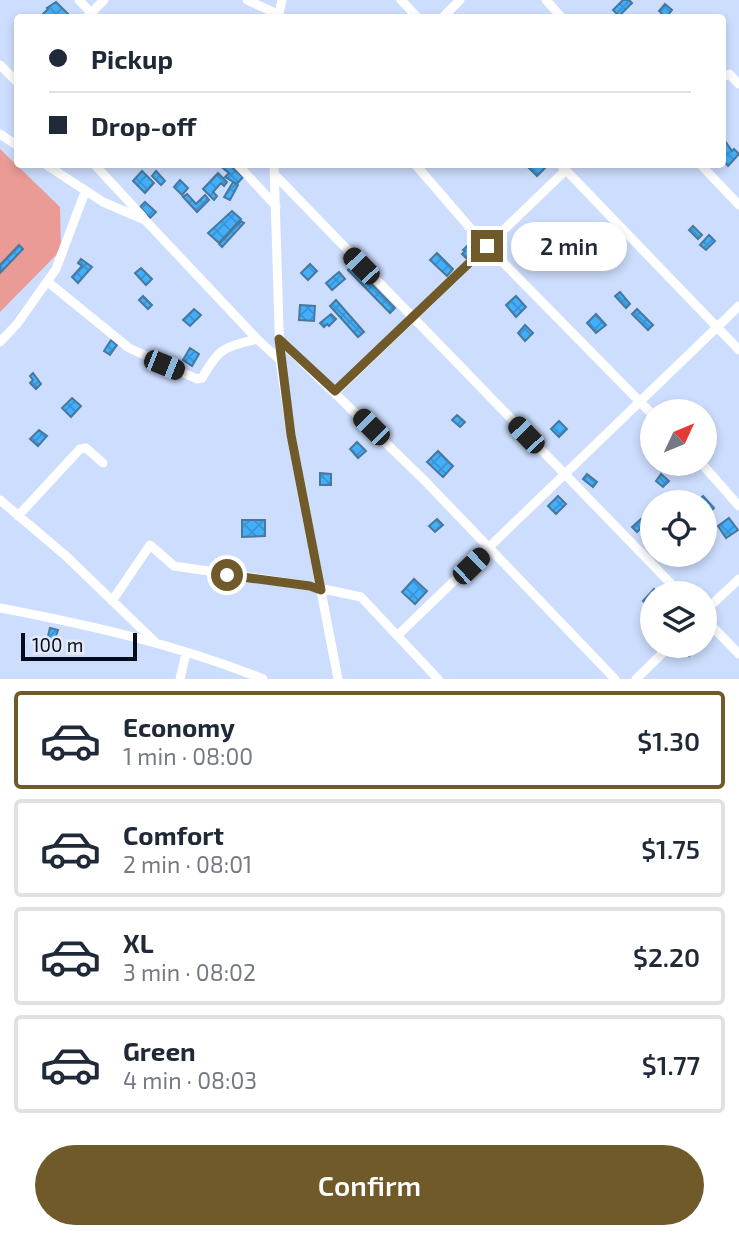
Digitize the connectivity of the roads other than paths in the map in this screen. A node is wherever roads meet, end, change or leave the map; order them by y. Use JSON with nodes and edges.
{"nodes":[{"id":1,"x":104,"y":0,"type":"edge"},
{"id":2,"x":247,"y":0,"type":"edge"},
{"id":3,"x":401,"y":0,"type":"edge"},
{"id":4,"x":460,"y":0,"type":"edge"},
{"id":5,"x":546,"y":0,"type":"edge"},
{"id":6,"x":93,"y":14,"type":"edge"},
{"id":7,"x":274,"y":14,"type":"edge"},
{"id":8,"x":414,"y":14,"type":"edge"},
{"id":9,"x":446,"y":14,"type":"edge"},
{"id":10,"x":558,"y":14,"type":"edge"},
{"id":11,"x":0,"y":65,"type":"edge"},
{"id":12,"x":14,"y":79,"type":"edge"},
{"id":13,"x":51,"y":168,"type":"edge"},
{"id":14,"x":98,"y":168,"type":"edge"},
{"id":15,"x":241,"y":168,"type":"edge"},
{"id":16,"x":274,"y":168,"type":"edge"},
{"id":17,"x":419,"y":168,"type":"edge"},
{"id":18,"x":562,"y":168,"type":"edge"},
{"id":19,"x":564,"y":168,"type":"edge"},
{"id":20,"x":704,"y":168,"type":"edge"},
{"id":21,"x":275,"y":175,"type":"junction"},
{"id":22,"x":85,"y":192,"type":"junction"},
{"id":23,"x":739,"y":205,"type":"edge"},
{"id":24,"x":276,"y":206,"type":"junction"},
{"id":25,"x":145,"y":220,"type":"junction"},
{"id":26,"x":487,"y":246,"type":"junction"},
{"id":27,"x":48,"y":282,"type":"junction"},
{"id":28,"x":739,"y":306,"type":"edge"},
{"id":29,"x":411,"y":318,"type":"junction"},
{"id":30,"x":718,"y":327,"type":"junction"},
{"id":31,"x":257,"y":339,"type":"junction"},
{"id":32,"x":279,"y":339,"type":"junction"},
{"id":33,"x":0,"y":342,"type":"edge"},
{"id":34,"x":739,"y":350,"type":"edge"},
{"id":35,"x":281,"y":360,"type":"junction"},
{"id":36,"x":335,"y":391,"type":"junction"},
{"id":37,"x":643,"y":399,"type":"edge"},
{"id":38,"x":640,"y":402,"type":"joint"},
{"id":39,"x":103,"y":463,"type":"dead end"},
{"id":40,"x":565,"y":475,"type":"junction"},
{"id":41,"x":713,"y":476,"type":"edge"},
{"id":42,"x":0,"y":500,"type":"edge"},
{"id":43,"x":739,"y":506,"type":"edge"},
{"id":44,"x":18,"y":516,"type":"junction"},
{"id":45,"x":489,"y":549,"type":"junction"},
{"id":46,"x":739,"y":579,"type":"edge"},
{"id":47,"x":668,"y":581,"type":"edge"},
{"id":48,"x":321,"y":590,"type":"junction"},
{"id":49,"x":717,"y":600,"type":"edge"},
{"id":50,"x":112,"y":601,"type":"junction"},
{"id":51,"x":0,"y":608,"type":"edge"},
{"id":52,"x":717,"y":631,"type":"edge"},
{"id":53,"x":399,"y":634,"type":"junction"},
{"id":54,"x":156,"y":644,"type":"junction"},
{"id":55,"x":186,"y":653,"type":"junction"},
{"id":56,"x":739,"y":654,"type":"edge"},
{"id":57,"x":658,"y":658,"type":"edge"},
{"id":58,"x":180,"y":679,"type":"edge"},
{"id":59,"x":264,"y":679,"type":"edge"},
{"id":60,"x":338,"y":679,"type":"edge"},
{"id":61,"x":438,"y":679,"type":"edge"},
{"id":62,"x":615,"y":679,"type":"edge"},
{"id":63,"x":636,"y":679,"type":"edge"}],
"edges":[{"from":1,"to":6,"type":"street"},
{"from":2,"to":7,"type":"street"},
{"from":3,"to":8,"type":"street"},
{"from":4,"to":9,"type":"street"},
{"from":5,"to":10,"type":"street"},
{"from":11,"to":12,"type":"street"},
{"from":13,"to":22,"type":"street"},
{"from":14,"to":25,"type":"street"},
{"from":15,"to":24,"type":"street"},
{"from":16,"to":21,"type":"street"},
{"from":17,"to":26,"type":"street"},
{"from":18,"to":26,"type":"street"},
{"from":19,"to":30,"type":"street"},
{"from":20,"to":23,"type":"street"},
{"from":21,"to":24,"type":"street"},
{"from":21,"to":29,"type":"street"},
{"from":22,"to":25,"type":"street"},
{"from":22,"to":27,"type":"street"},
{"from":24,"to":32,"type":"street"},
{"from":25,"to":31,"type":"street"},
{"from":26,"to":29,"type":"street"},
{"from":26,"to":38,"type":"street"},
{"from":27,"to":31,"type":"street"},
{"from":27,"to":33,"type":"street"},
{"from":28,"to":30,"type":"street"},
{"from":29,"to":36,"type":"street"},
{"from":29,"to":40,"type":"street"},
{"from":30,"to":34,"type":"street"},
{"from":30,"to":37,"type":"street"},
{"from":31,"to":35,"type":"street"},
{"from":32,"to":35,"type":"street"},
{"from":32,"to":36,"type":"street"},
{"from":35,"to":48,"type":"street"},
{"from":36,"to":45,"type":"street"},
{"from":38,"to":40,"type":"street"},
{"from":39,"to":44,"type":"street"},
{"from":40,"to":45,"type":"street"},
{"from":40,"to":47,"type":"street"},
{"from":41,"to":43,"type":"street"},
{"from":42,"to":44,"type":"street"},
{"from":44,"to":50,"type":"street"},
{"from":45,"to":53,"type":"street"},
{"from":45,"to":62,"type":"street"},
{"from":46,"to":49,"type":"street"},
{"from":48,"to":50,"type":"street"},
{"from":48,"to":53,"type":"street"},
{"from":48,"to":60,"type":"street"},
{"from":50,"to":54,"type":"street"},
{"from":51,"to":54,"type":"street"},
{"from":52,"to":56,"type":"street"},
{"from":53,"to":61,"type":"street"},
{"from":54,"to":55,"type":"street"},
{"from":55,"to":58,"type":"street"},
{"from":55,"to":59,"type":"street"},
{"from":57,"to":63,"type":"street"}]}
